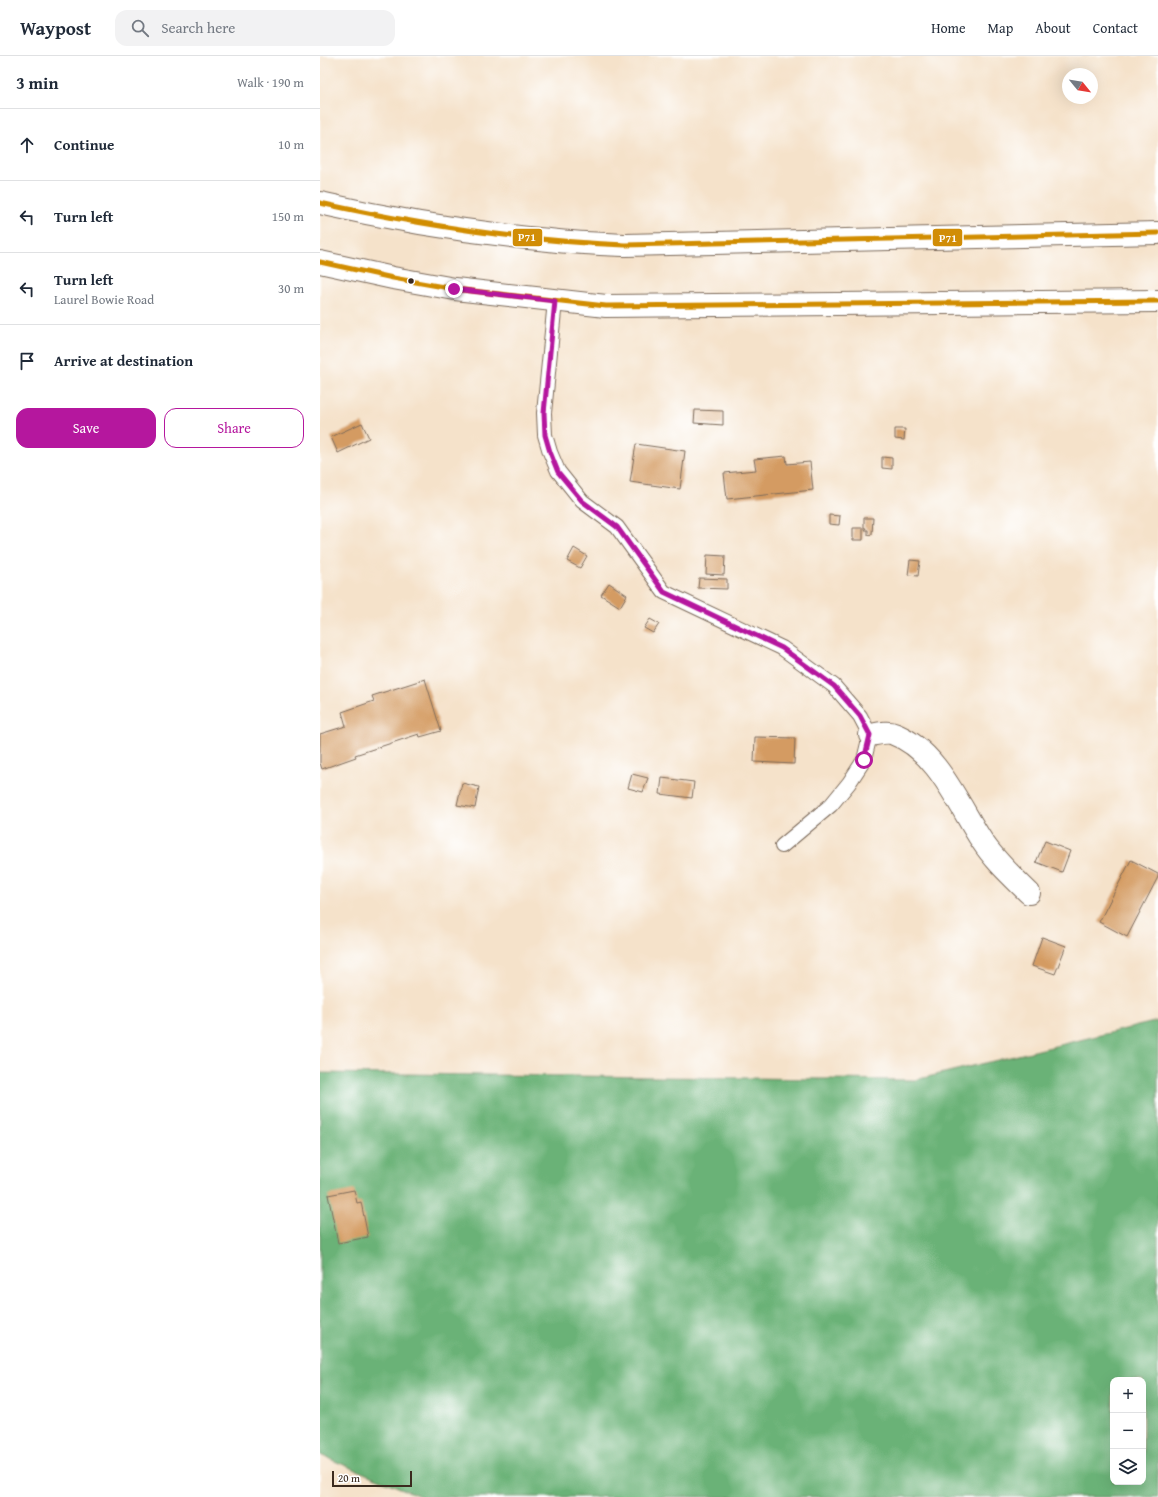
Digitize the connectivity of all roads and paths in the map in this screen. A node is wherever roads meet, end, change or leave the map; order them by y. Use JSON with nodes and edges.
{"nodes":[{"id":1,"x":320,"y":203,"type":"edge"},
{"id":2,"x":1158,"y":233,"type":"edge"},
{"id":3,"x":320,"y":262,"type":"edge"},
{"id":4,"x":555,"y":301,"type":"junction"},
{"id":5,"x":1158,"y":301,"type":"edge"},
{"id":6,"x":870,"y":735,"type":"junction"},
{"id":7,"x":782,"y":846,"type":"dead end"},
{"id":8,"x":1029,"y":893,"type":"dead end"}],
"edges":[{"from":1,"to":2,"type":"main road"},
{"from":3,"to":4,"type":"main road"},
{"from":4,"to":5,"type":"main road"},
{"from":4,"to":6,"type":"lane"},
{"from":6,"to":7,"type":"lane"},
{"from":6,"to":8,"type":"main road"}]}
